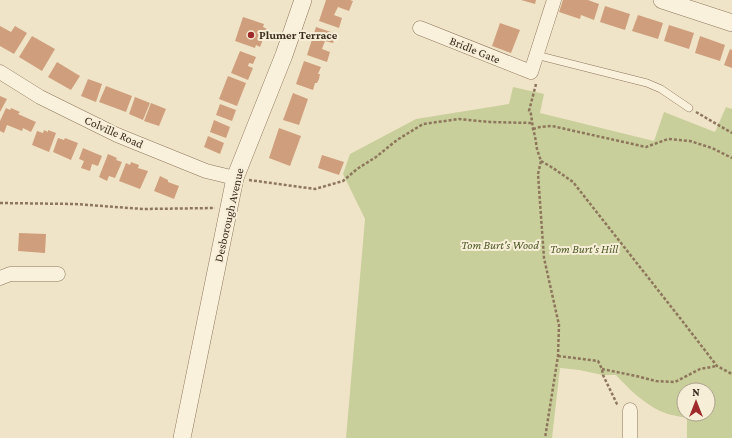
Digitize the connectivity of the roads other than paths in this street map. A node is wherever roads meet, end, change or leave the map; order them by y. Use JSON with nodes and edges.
{"nodes":[{"id":1,"x":303,"y":0,"type":"edge"},
{"id":2,"x":554,"y":0,"type":"edge"},
{"id":3,"x":662,"y":0,"type":"edge"},
{"id":4,"x":732,"y":24,"type":"edge"},
{"id":5,"x":420,"y":28,"type":"dead end"},
{"id":6,"x":536,"y":55,"type":"junction"},
{"id":7,"x":0,"y":72,"type":"edge"},
{"id":8,"x":689,"y":108,"type":"road end"},
{"id":9,"x":235,"y":178,"type":"junction"},
{"id":10,"x":58,"y":274,"type":"dead end"},
{"id":11,"x":0,"y":278,"type":"edge"},
{"id":12,"x":630,"y":410,"type":"road end"},
{"id":13,"x":182,"y":438,"type":"edge"},
{"id":14,"x":630,"y":438,"type":"edge"}],
"edges":[{"from":1,"to":9,"type":"street","name":"Desborough Avenue"},
{"from":2,"to":6,"type":"street"},
{"from":3,"to":4,"type":"street"},
{"from":5,"to":6,"type":"street","name":"Bridle Gate"},
{"from":6,"to":8,"type":"lane"},
{"from":7,"to":9,"type":"street","name":"Colville Road"},
{"from":9,"to":13,"type":"street","name":"Desborough Avenue"},
{"from":10,"to":11,"type":"street"},
{"from":12,"to":14,"type":"street"}]}
